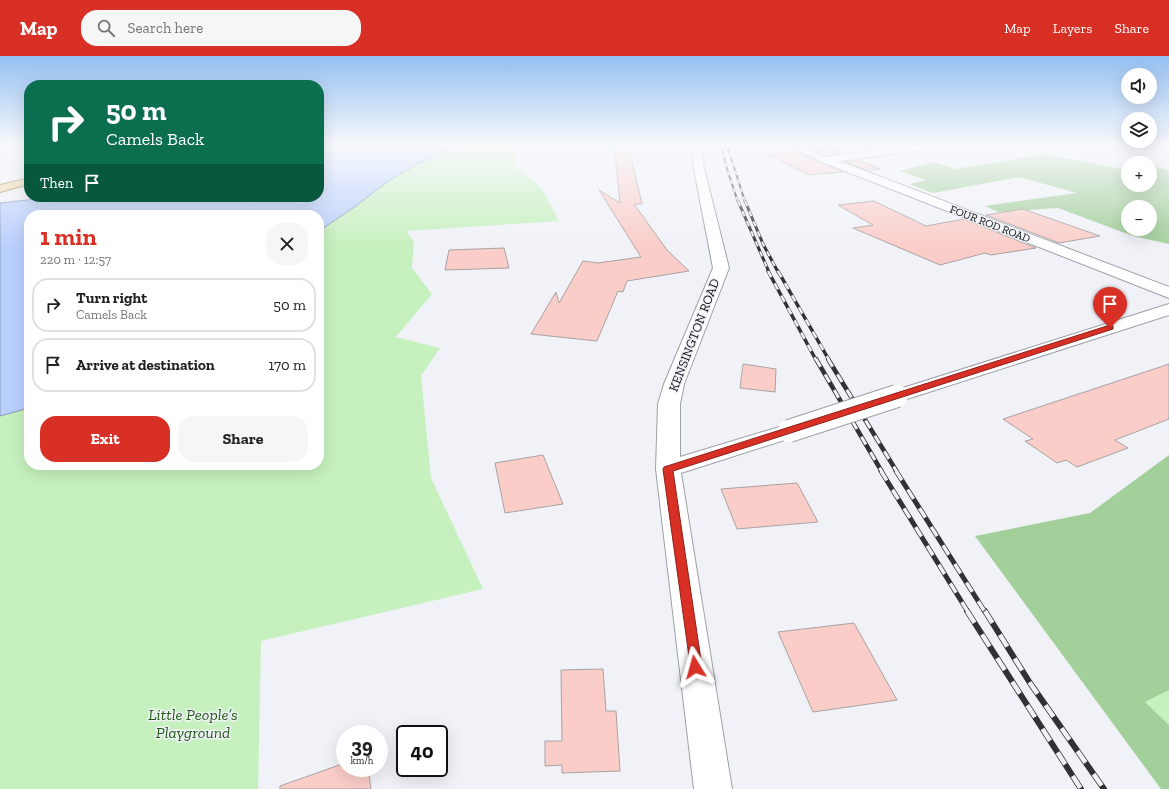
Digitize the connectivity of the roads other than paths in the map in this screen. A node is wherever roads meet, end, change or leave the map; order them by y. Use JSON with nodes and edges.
{"nodes":[{"id":1,"x":701,"y":179,"type":"edge"},
{"id":2,"x":876,"y":179,"type":"edge"},
{"id":3,"x":24,"y":183,"type":"edge"},
{"id":4,"x":0,"y":189,"type":"edge"},
{"id":5,"x":1169,"y":293,"type":"edge"},
{"id":6,"x":1169,"y":309,"type":"edge"},
{"id":7,"x":668,"y":469,"type":"junction"},
{"id":8,"x":713,"y":789,"type":"edge"}],
"edges":[{"from":1,"to":7,"type":"street","name":"KENSINGTON ROAD"},
{"from":2,"to":5,"type":"street","name":"FOUR ROD ROAD"},
{"from":3,"to":4,"type":"main road"},
{"from":6,"to":7,"type":"street","bridge":true},
{"from":7,"to":8,"type":"street","name":"KENSINGTON ROAD"}]}
